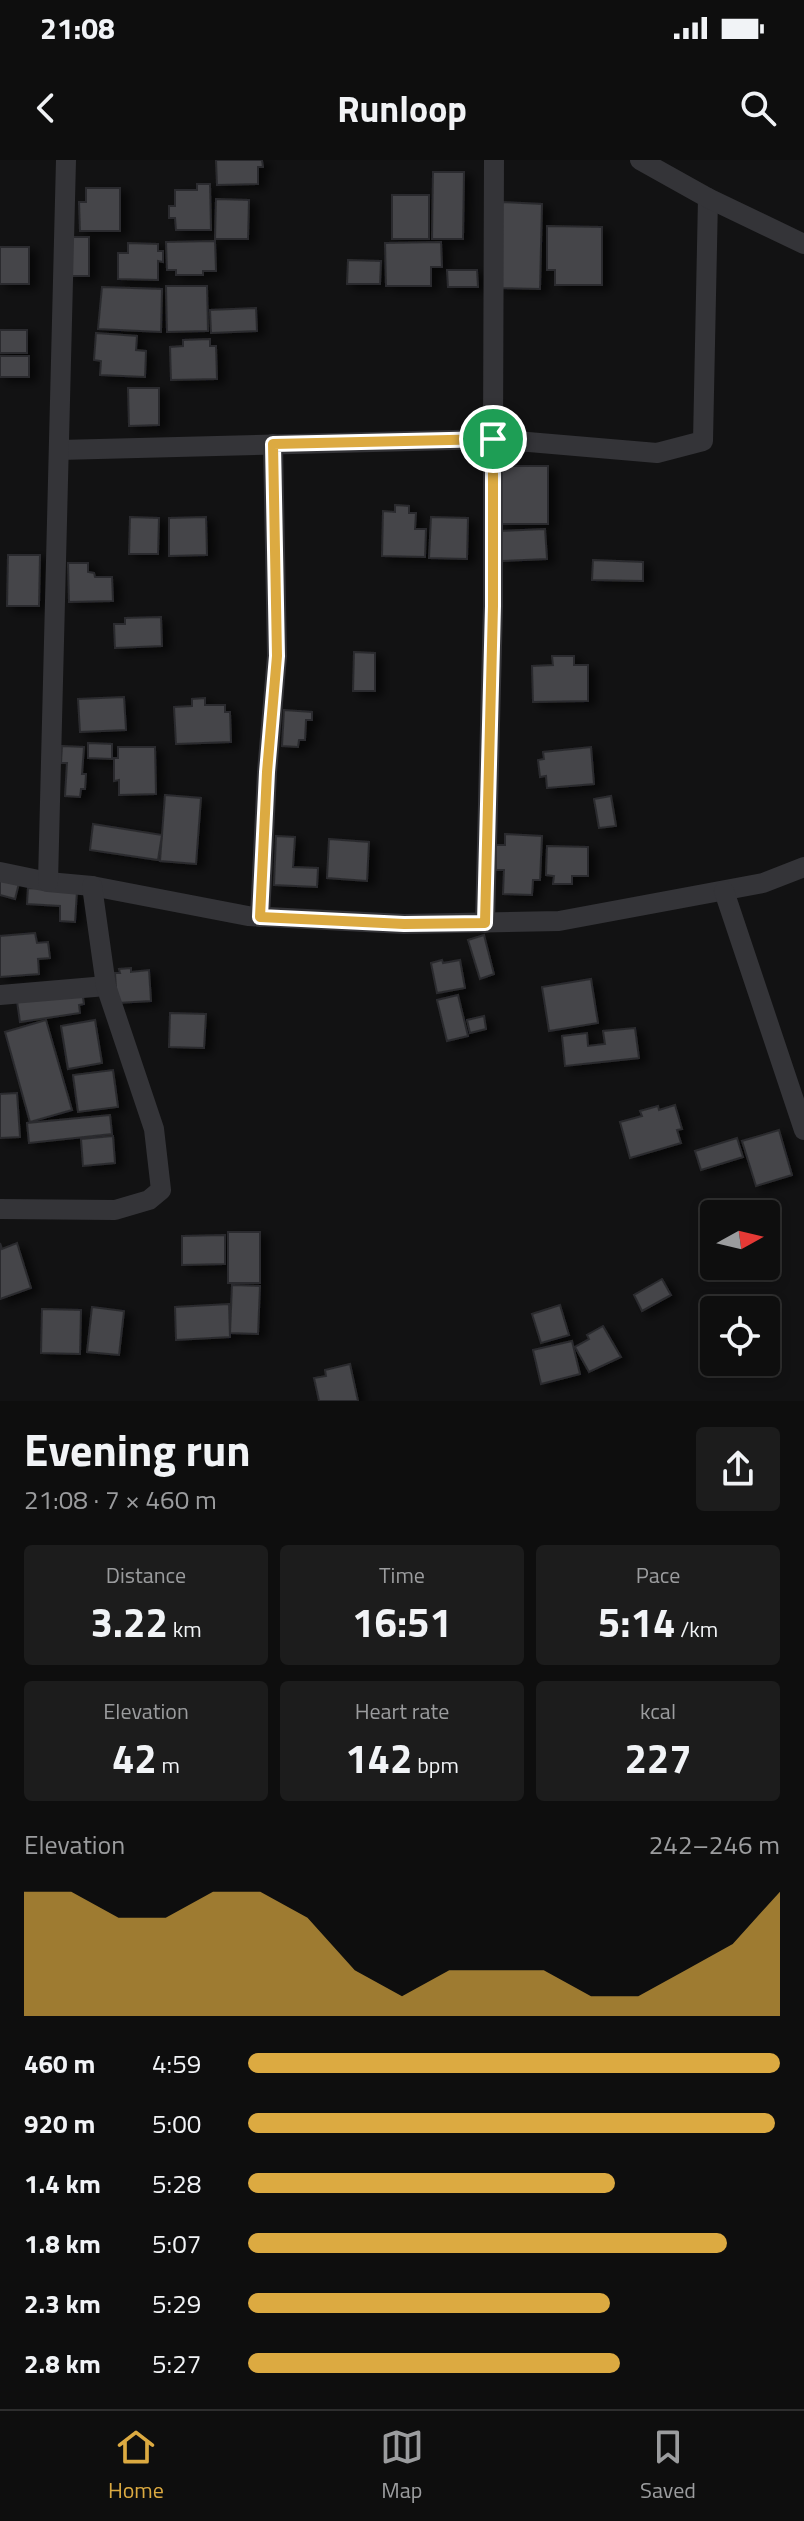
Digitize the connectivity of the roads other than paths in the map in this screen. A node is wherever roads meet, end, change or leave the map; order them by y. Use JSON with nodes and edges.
{"nodes":[{"id":1,"x":66,"y":160,"type":"edge"},
{"id":2,"x":494,"y":160,"type":"edge"},
{"id":3,"x":640,"y":160,"type":"edge"},
{"id":4,"x":708,"y":198,"type":"junction"},
{"id":5,"x":804,"y":244,"type":"edge"},
{"id":6,"x":493,"y":439,"type":"junction"},
{"id":7,"x":273,"y":444,"type":"junction"},
{"id":8,"x":59,"y":450,"type":"junction"},
{"id":9,"x":804,"y":867,"type":"edge"},
{"id":10,"x":0,"y":872,"type":"edge"},
{"id":11,"x":48,"y":882,"type":"junction"},
{"id":12,"x":92,"y":886,"type":"junction"},
{"id":13,"x":724,"y":891,"type":"junction"},
{"id":14,"x":260,"y":917,"type":"junction"},
{"id":15,"x":485,"y":923,"type":"junction"},
{"id":16,"x":106,"y":986,"type":"junction"},
{"id":17,"x":0,"y":995,"type":"edge"},
{"id":18,"x":804,"y":1130,"type":"edge"},
{"id":19,"x":0,"y":1209,"type":"edge"}],
"edges":[{"from":1,"to":8,"type":"street"},
{"from":2,"to":6,"type":"street"},
{"from":3,"to":4,"type":"street"},
{"from":4,"to":5,"type":"street"},
{"from":4,"to":6,"type":"street"},
{"from":6,"to":7,"type":"street"},
{"from":6,"to":15,"type":"street"},
{"from":7,"to":8,"type":"street"},
{"from":7,"to":14,"type":"street"},
{"from":8,"to":11,"type":"street"},
{"from":9,"to":13,"type":"street"},
{"from":10,"to":11,"type":"street"},
{"from":11,"to":12,"type":"street"},
{"from":12,"to":14,"type":"street"},
{"from":12,"to":16,"type":"street"},
{"from":13,"to":15,"type":"street"},
{"from":13,"to":18,"type":"street"},
{"from":14,"to":15,"type":"street"},
{"from":16,"to":17,"type":"street"},
{"from":16,"to":19,"type":"street"}]}
